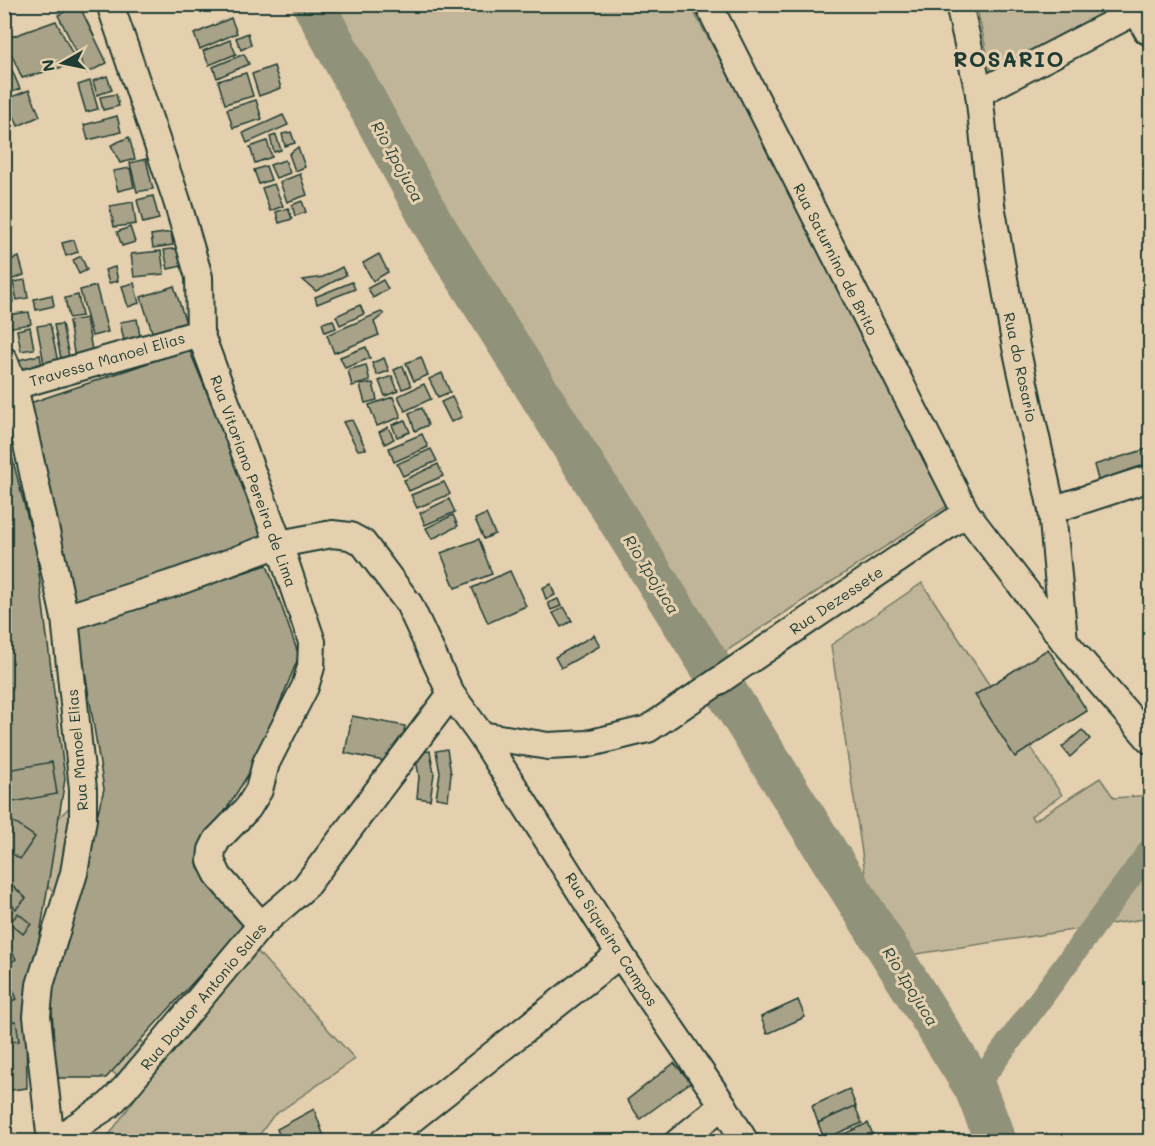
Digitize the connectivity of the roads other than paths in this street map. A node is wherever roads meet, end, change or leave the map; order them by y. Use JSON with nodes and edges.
{"nodes":[{"id":1,"x":110,"y":4,"type":"edge"},
{"id":2,"x":708,"y":4,"type":"edge"},
{"id":3,"x":959,"y":4,"type":"edge"},
{"id":4,"x":1143,"y":14,"type":"edge"},
{"id":5,"x":979,"y":93,"type":"junction"},
{"id":6,"x":200,"y":333,"type":"junction"},
{"id":7,"x":4,"y":360,"type":"edge"},
{"id":8,"x":14,"y":386,"type":"junction"},
{"id":9,"x":1150,"y":478,"type":"edge"},
{"id":10,"x":1052,"y":510,"type":"junction"},
{"id":11,"x":966,"y":513,"type":"junction"},
{"id":12,"x":279,"y":544,"type":"junction"},
{"id":13,"x":65,"y":618,"type":"junction"},
{"id":14,"x":1064,"y":641,"type":"junction"},
{"id":15,"x":451,"y":694,"type":"junction"},
{"id":16,"x":481,"y":735,"type":"junction"},
{"id":17,"x":1150,"y":740,"type":"edge"},
{"id":18,"x":261,"y":925,"type":"junction"},
{"id":19,"x":620,"y":954,"type":"junction"},
{"id":20,"x":723,"y":1104,"type":"junction"},
{"id":21,"x":51,"y":1142,"type":"edge"},
{"id":22,"x":383,"y":1142,"type":"edge"},
{"id":23,"x":678,"y":1142,"type":"edge"},
{"id":24,"x":745,"y":1142,"type":"edge"}],
"edges":[{"from":1,"to":6,"type":"street","name":"Rua Vitoriano Pereira de Lima"},
{"from":2,"to":11,"type":"street","name":"Rua Saturnino de Brito"},
{"from":3,"to":5,"type":"street","name":"Rua do Rosario"},
{"from":4,"to":5,"type":"street"},
{"from":5,"to":10,"type":"street","name":"Rua do Rosario"},
{"from":6,"to":8,"type":"street","name":"Travessa Manoel Elias"},
{"from":6,"to":12,"type":"street","name":"Rua Vitoriano Pereira de Lima"},
{"from":7,"to":8,"type":"street","name":"Rua Manoel Elias"},
{"from":8,"to":13,"type":"street","name":"Rua Manoel Elias"},
{"from":9,"to":10,"type":"street"},
{"from":10,"to":14,"type":"street","name":"Rua do Rosario"},
{"from":11,"to":14,"type":"street"},
{"from":11,"to":16,"type":"street","name":"Rua Dezessete"},
{"from":12,"to":13,"type":"street"},
{"from":12,"to":15,"type":"street"},
{"from":12,"to":18,"type":"street","name":"Rua Vitoriano Pereira de Lima"},
{"from":13,"to":21,"type":"street","name":"Rua Manoel Elias"},
{"from":14,"to":17,"type":"street"},
{"from":15,"to":16,"type":"street"},
{"from":15,"to":18,"type":"street","name":"Rua Doutor Antonio Sales"},
{"from":16,"to":19,"type":"street","name":"Rua Siqueira Campos"},
{"from":18,"to":21,"type":"street","name":"Rua Doutor Antonio Sales"},
{"from":19,"to":20,"type":"street","name":"Rua Siqueira Campos"},
{"from":19,"to":22,"type":"street"},
{"from":20,"to":23,"type":"street"},
{"from":20,"to":24,"type":"street","name":"Rua Siqueira Campos"}]}
